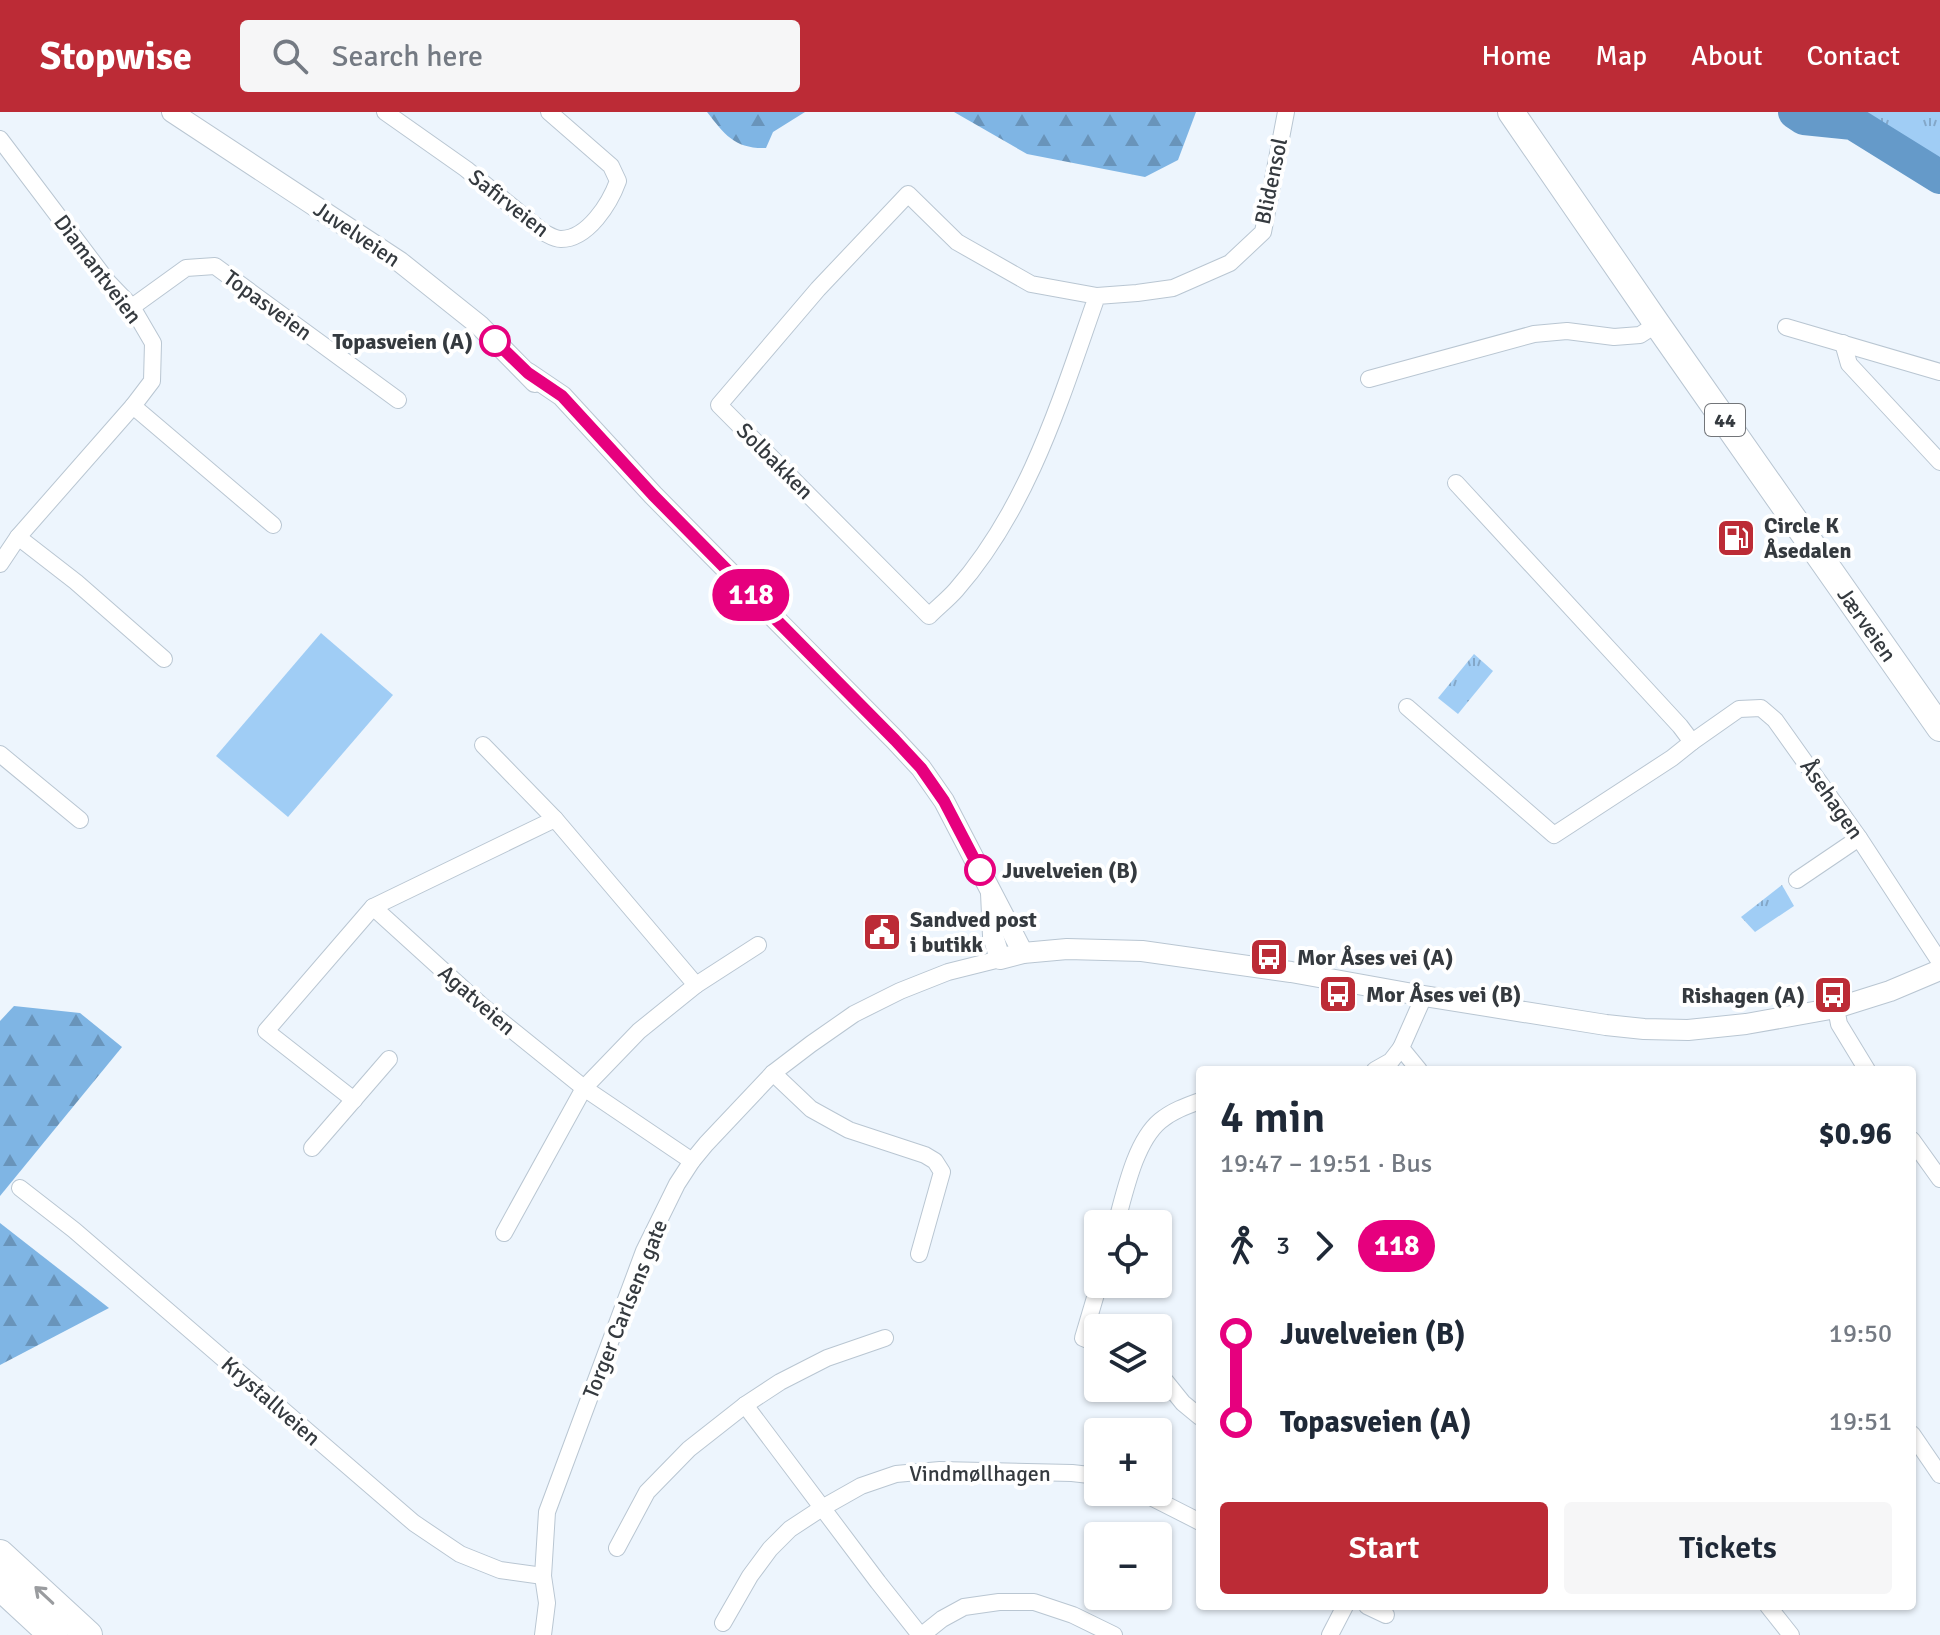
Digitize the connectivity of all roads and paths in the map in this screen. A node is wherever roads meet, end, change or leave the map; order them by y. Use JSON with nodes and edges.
{"nodes":[{"id":1,"x":172,"y":112,"type":"edge"},
{"id":2,"x":385,"y":112,"type":"edge"},
{"id":3,"x":549,"y":112,"type":"edge"},
{"id":4,"x":1286,"y":112,"type":"edge"},
{"id":5,"x":1511,"y":112,"type":"edge"},
{"id":6,"x":0,"y":139,"type":"edge"},
{"id":7,"x":1209,"y":273,"type":"joint"},
{"id":8,"x":1097,"y":296,"type":"junction"},
{"id":9,"x":132,"y":307,"type":"junction"},
{"id":10,"x":1657,"y":324,"type":"junction"},
{"id":11,"x":1786,"y":327,"type":"dead end"},
{"id":12,"x":1843,"y":343,"type":"junction"},
{"id":13,"x":1940,"y":372,"type":"edge"},
{"id":14,"x":1369,"y":379,"type":"dead end"},
{"id":15,"x":398,"y":400,"type":"dead end"},
{"id":16,"x":133,"y":406,"type":"junction"},
{"id":17,"x":1940,"y":462,"type":"edge"},
{"id":18,"x":1456,"y":483,"type":"dead end"},
{"id":19,"x":273,"y":525,"type":"dead end"},
{"id":20,"x":18,"y":537,"type":"junction"},
{"id":21,"x":0,"y":564,"type":"edge"},
{"id":22,"x":164,"y":659,"type":"dead end"},
{"id":23,"x":1407,"y":707,"type":"dead end"},
{"id":24,"x":1940,"y":728,"type":"edge"},
{"id":25,"x":1692,"y":742,"type":"junction"},
{"id":26,"x":483,"y":745,"type":"dead end"},
{"id":27,"x":0,"y":754,"type":"edge"},
{"id":28,"x":555,"y":819,"type":"junction"},
{"id":29,"x":80,"y":820,"type":"dead end"},
{"id":30,"x":1859,"y":838,"type":"junction"},
{"id":31,"x":1797,"y":880,"type":"dead end"},
{"id":32,"x":991,"y":893,"type":"junction"},
{"id":33,"x":373,"y":907,"type":"junction"},
{"id":34,"x":758,"y":945,"type":"dead end"},
{"id":35,"x":1023,"y":953,"type":"junction"},
{"id":36,"x":1000,"y":959,"type":"junction"},
{"id":37,"x":1940,"y":962,"type":"edge"},
{"id":38,"x":1940,"y":970,"type":"edge"},
{"id":39,"x":696,"y":985,"type":"junction"},
{"id":40,"x":1424,"y":996,"type":"junction"},
{"id":41,"x":1836,"y":1008,"type":"junction"},
{"id":42,"x":1401,"y":1048,"type":"junction"},
{"id":43,"x":389,"y":1059,"type":"dead end"},
{"id":44,"x":1382,"y":1066,"type":"edge"},
{"id":45,"x":1416,"y":1066,"type":"edge"},
{"id":46,"x":1865,"y":1066,"type":"edge"},
{"id":47,"x":773,"y":1073,"type":"junction"},
{"id":48,"x":584,"y":1088,"type":"junction"},
{"id":49,"x":354,"y":1100,"type":"junction"},
{"id":50,"x":1196,"y":1105,"type":"edge"},
{"id":51,"x":1916,"y":1146,"type":"edge"},
{"id":52,"x":312,"y":1148,"type":"dead end"},
{"id":53,"x":692,"y":1161,"type":"junction"},
{"id":54,"x":1940,"y":1179,"type":"edge"},
{"id":55,"x":20,"y":1188,"type":"dead end"},
{"id":56,"x":1121,"y":1210,"type":"edge"},
{"id":57,"x":504,"y":1233,"type":"dead end"},
{"id":58,"x":919,"y":1254,"type":"dead end"},
{"id":59,"x":885,"y":1338,"type":"dead end"},
{"id":60,"x":1172,"y":1389,"type":"edge"},
{"id":61,"x":745,"y":1405,"type":"junction"},
{"id":62,"x":1196,"y":1414,"type":"edge"},
{"id":63,"x":1916,"y":1440,"type":"edge"},
{"id":64,"x":1084,"y":1474,"type":"edge"},
{"id":65,"x":1940,"y":1475,"type":"edge"},
{"id":66,"x":1169,"y":1506,"type":"edge"},
{"id":67,"x":822,"y":1508,"type":"junction"},
{"id":68,"x":1196,"y":1520,"type":"edge"},
{"id":69,"x":617,"y":1548,"type":"dead end"},
{"id":70,"x":0,"y":1554,"type":"edge"},
{"id":71,"x":543,"y":1576,"type":"junction"},
{"id":72,"x":0,"y":1586,"type":"edge"},
{"id":73,"x":1343,"y":1610,"type":"edge"},
{"id":74,"x":1375,"y":1610,"type":"edge"},
{"id":75,"x":1771,"y":1610,"type":"edge"},
{"id":76,"x":1386,"y":1615,"type":"dead end"},
{"id":77,"x":723,"y":1623,"type":"dead end"},
{"id":78,"x":53,"y":1635,"type":"edge"},
{"id":79,"x":88,"y":1635,"type":"edge"},
{"id":80,"x":543,"y":1635,"type":"edge"},
{"id":81,"x":921,"y":1635,"type":"edge"},
{"id":82,"x":1114,"y":1635,"type":"edge"},
{"id":83,"x":1330,"y":1635,"type":"edge"},
{"id":84,"x":1791,"y":1635,"type":"edge"}],
"edges":[{"from":1,"to":32,"type":"street","name":"Juvelveien"},
{"from":2,"to":3,"type":"street","name":"Safirveien"},
{"from":4,"to":7,"type":"street","name":"Blidensol"},
{"from":5,"to":10,"type":"main road","name":"Jærveien","number":"44"},
{"from":6,"to":9,"type":"street","name":"Diamantveien"},
{"from":7,"to":8,"type":"street","name":"Solbakken"},
{"from":8,"to":8,"type":"street","name":"Solbakken"},
{"from":9,"to":15,"type":"street","name":"Topasveien"},
{"from":9,"to":16,"type":"street","name":"Diamantveien"},
{"from":10,"to":14,"type":"street"},
{"from":10,"to":24,"type":"main road","name":"Jærveien","number":"44"},
{"from":11,"to":12,"type":"street"},
{"from":12,"to":13,"type":"street"},
{"from":12,"to":17,"type":"street"},
{"from":16,"to":19,"type":"street"},
{"from":16,"to":20,"type":"street","name":"Diamantveien"},
{"from":18,"to":25,"type":"street"},
{"from":20,"to":21,"type":"street","name":"Diamantveien"},
{"from":20,"to":22,"type":"street"},
{"from":23,"to":25,"type":"street","name":"Åsehagen"},
{"from":25,"to":30,"type":"street","name":"Åsehagen"},
{"from":26,"to":28,"type":"street"},
{"from":27,"to":29,"type":"street"},
{"from":28,"to":33,"type":"street"},
{"from":28,"to":39,"type":"street"},
{"from":30,"to":31,"type":"street"},
{"from":30,"to":37,"type":"street","name":"Åsehagen"},
{"from":32,"to":35,"type":"street","name":"Juvelveien"},
{"from":32,"to":36,"type":"street","name":"Juvelveien"},
{"from":33,"to":48,"type":"street","name":"Agatveien"},
{"from":33,"to":49,"type":"street"},
{"from":34,"to":39,"type":"street"},
{"from":35,"to":36,"type":"street","name":"Torger Carlsens gate"},
{"from":35,"to":40,"type":"street","name":"Torger Carlsens gate"},
{"from":36,"to":47,"type":"street","name":"Torger Carlsens gate"},
{"from":38,"to":41,"type":"street","name":"Torger Carlsens gate"},
{"from":39,"to":48,"type":"street"},
{"from":40,"to":41,"type":"street","name":"Torger Carlsens gate"},
{"from":40,"to":42,"type":"street"},
{"from":41,"to":46,"type":"street"},
{"from":42,"to":44,"type":"street"},
{"from":42,"to":45,"type":"street"},
{"from":43,"to":49,"type":"street"},
{"from":47,"to":53,"type":"street","name":"Torger Carlsens gate"},
{"from":47,"to":58,"type":"street"},
{"from":48,"to":53,"type":"street","name":"Agatveien"},
{"from":48,"to":57,"type":"street"},
{"from":49,"to":52,"type":"street"},
{"from":50,"to":56,"type":"street"},
{"from":51,"to":54,"type":"street"},
{"from":53,"to":71,"type":"street","name":"Torger Carlsens gate"},
{"from":55,"to":71,"type":"street","name":"Krystallveien"},
{"from":59,"to":61,"type":"street"},
{"from":60,"to":62,"type":"street"},
{"from":61,"to":67,"type":"street"},
{"from":61,"to":69,"type":"street"},
{"from":63,"to":65,"type":"street"},
{"from":64,"to":67,"type":"street","name":"Vindmøllhagen"},
{"from":66,"to":68,"type":"street"},
{"from":67,"to":77,"type":"street","name":"Vindmøllhagen"},
{"from":67,"to":81,"type":"street"},
{"from":79,"to":70,"type":"highway","one_way":true},
{"from":71,"to":80,"type":"street","name":"Torger Carlsens gate"},
{"from":72,"to":78,"type":"highway"},
{"from":73,"to":83,"type":"street"},
{"from":74,"to":76,"type":"street"},
{"from":75,"to":84,"type":"street"},
{"from":81,"to":82,"type":"street"}]}
